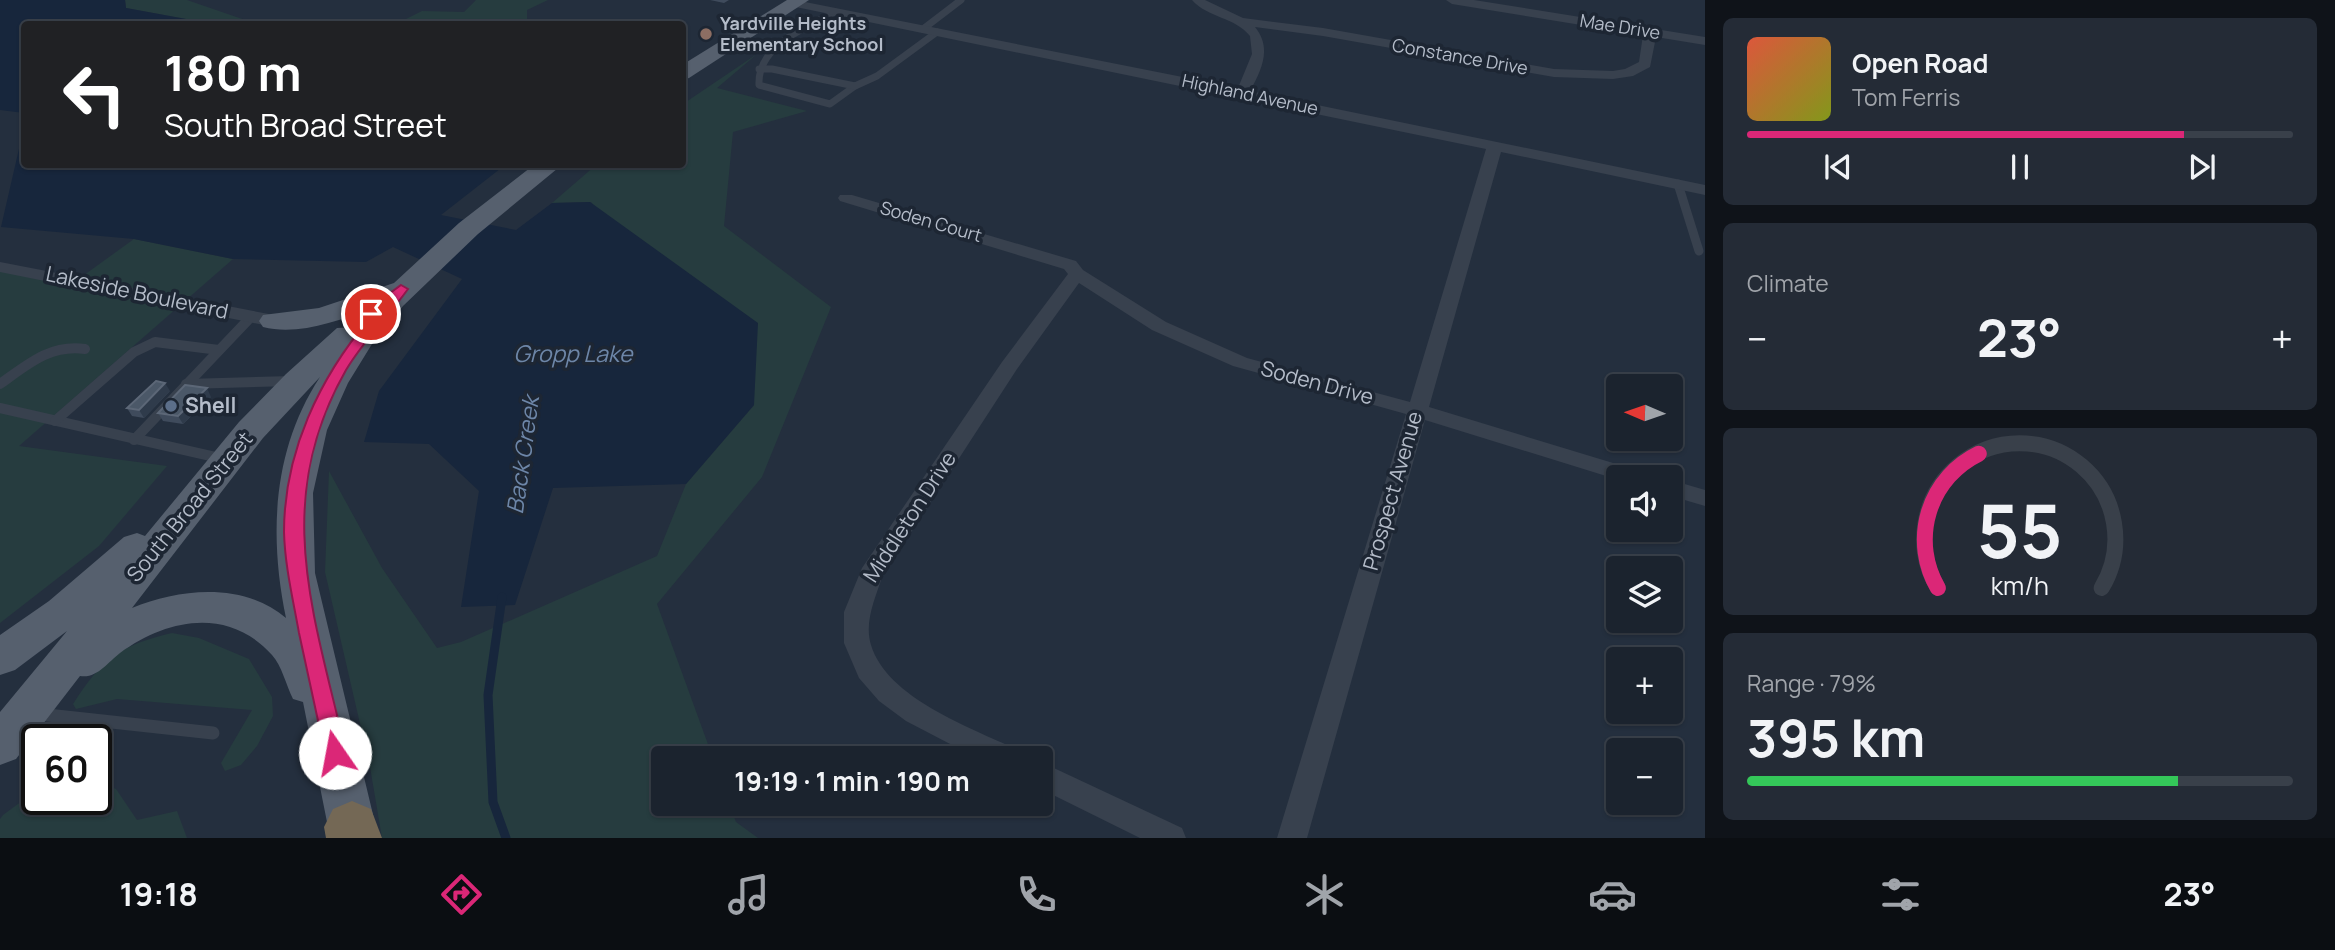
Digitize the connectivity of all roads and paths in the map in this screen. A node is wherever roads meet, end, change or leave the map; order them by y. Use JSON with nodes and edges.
{"nodes":[{"id":1,"x":945,"y":0,"type":"edge"},
{"id":2,"x":1198,"y":0,"type":"edge"},
{"id":3,"x":1452,"y":0,"type":"edge"},
{"id":4,"x":798,"y":2,"type":"edge"},
{"id":5,"x":958,"y":2,"type":"edge"},
{"id":6,"x":835,"y":12,"type":"junction"},
{"id":7,"x":1240,"y":21,"type":"junction"},
{"id":8,"x":930,"y":30,"type":"junction"},
{"id":9,"x":1650,"y":32,"type":"junction"},
{"id":10,"x":1705,"y":41,"type":"edge"},
{"id":11,"x":759,"y":69,"type":"junction"},
{"id":12,"x":686,"y":72,"type":"edge"},
{"id":13,"x":855,"y":86,"type":"junction"},
{"id":14,"x":1242,"y":93,"type":"junction"},
{"id":15,"x":1495,"y":145,"type":"junction"},
{"id":16,"x":546,"y":168,"type":"edge"},
{"id":17,"x":1678,"y":184,"type":"junction"},
{"id":18,"x":1705,"y":190,"type":"edge"},
{"id":19,"x":846,"y":198,"type":"dead end"},
{"id":20,"x":1015,"y":247,"type":"joint"},
{"id":21,"x":1699,"y":251,"type":"dead end"},
{"id":22,"x":0,"y":267,"type":"edge"},
{"id":23,"x":1077,"y":274,"type":"junction"},
{"id":24,"x":405,"y":285,"type":"junction"},
{"id":25,"x":262,"y":319,"type":"junction"},
{"id":26,"x":85,"y":349,"type":"dead end"},
{"id":27,"x":219,"y":350,"type":"junction"},
{"id":28,"x":304,"y":375,"type":"junction"},
{"id":29,"x":0,"y":384,"type":"edge"},
{"id":30,"x":186,"y":384,"type":"junction"},
{"id":31,"x":0,"y":408,"type":"edge"},
{"id":32,"x":1416,"y":410,"type":"junction"},
{"id":33,"x":55,"y":422,"type":"junction"},
{"id":34,"x":251,"y":430,"type":"junction"},
{"id":35,"x":134,"y":440,"type":"junction"},
{"id":36,"x":224,"y":459,"type":"junction"},
{"id":37,"x":1606,"y":468,"type":"edge"},
{"id":38,"x":1683,"y":492,"type":"edge"},
{"id":39,"x":1705,"y":498,"type":"edge"},
{"id":40,"x":0,"y":658,"type":"edge"},
{"id":41,"x":13,"y":729,"type":"edge"},
{"id":42,"x":330,"y":729,"type":"junction"},
{"id":43,"x":213,"y":733,"type":"dead end"},
{"id":44,"x":982,"y":746,"type":"edge"},
{"id":45,"x":1053,"y":781,"type":"edge"},
{"id":46,"x":353,"y":834,"type":"edge"},
{"id":47,"x":1171,"y":838,"type":"edge"},
{"id":48,"x":1292,"y":838,"type":"edge"}],
"edges":[{"from":1,"to":5,"type":"lane"},
{"from":2,"to":7,"type":"street","name":"Constance Drive"},
{"from":3,"to":9,"type":"street","name":"Mae Drive"},
{"from":4,"to":6,"type":"street","name":"Highland Avenue"},
{"from":4,"to":12,"type":"main road"},
{"from":5,"to":8,"type":"lane"},
{"from":6,"to":8,"type":"street","name":"Highland Avenue"},
{"from":6,"to":11,"type":"lane"},
{"from":7,"to":9,"type":"street","name":"Constance Drive"},
{"from":7,"to":14,"type":"street"},
{"from":8,"to":13,"type":"lane"},
{"from":8,"to":14,"type":"street","name":"Highland Avenue"},
{"from":9,"to":10,"type":"street","name":"Mae Drive"},
{"from":11,"to":13,"type":"lane"},
{"from":11,"to":13,"type":"lane"},
{"from":14,"to":15,"type":"street","name":"Highland Avenue"},
{"from":15,"to":17,"type":"street","name":"Highland Avenue"},
{"from":15,"to":32,"type":"street","name":"Prospect Avenue"},
{"from":16,"to":24,"type":"main road","name":"South Broad Street"},
{"from":17,"to":18,"type":"street","name":"Highland Avenue"},
{"from":17,"to":21,"type":"lane"},
{"from":19,"to":20,"type":"street","name":"Soden Court"},
{"from":20,"to":23,"type":"street","name":"Soden Drive"},
{"from":22,"to":25,"type":"street","name":"Lakeside Boulevard"},
{"from":23,"to":32,"type":"street","name":"Soden Drive"},
{"from":23,"to":44,"type":"street","name":"Middleton Drive"},
{"from":24,"to":25,"type":"main road"},
{"from":24,"to":28,"type":"main road","name":"South Broad Street"},
{"from":24,"to":42,"type":"main road","name":"South Broad Street"},
{"from":25,"to":27,"type":"lane"},
{"from":25,"to":28,"type":"main road"},
{"from":26,"to":29,"type":"lane"},
{"from":27,"to":30,"type":"lane"},
{"from":27,"to":33,"type":"lane"},
{"from":28,"to":30,"type":"lane"},
{"from":28,"to":34,"type":"main road","name":"South Broad Street"},
{"from":30,"to":35,"type":"lane"},
{"from":31,"to":33,"type":"lane"},
{"from":32,"to":37,"type":"street","name":"Soden Drive"},
{"from":32,"to":48,"type":"street","name":"Prospect Avenue"},
{"from":33,"to":35,"type":"lane"},
{"from":34,"to":36,"type":"main road"},
{"from":34,"to":41,"type":"main road","name":"South Broad Street"},
{"from":35,"to":36,"type":"lane"},
{"from":36,"to":40,"type":"main road"},
{"from":38,"to":39,"type":"street"},
{"from":41,"to":42,"type":"main road"},
{"from":41,"to":43,"type":"lane"},
{"from":42,"to":46,"type":"main road","name":"South Broad Street"},
{"from":45,"to":47,"type":"street"}]}
